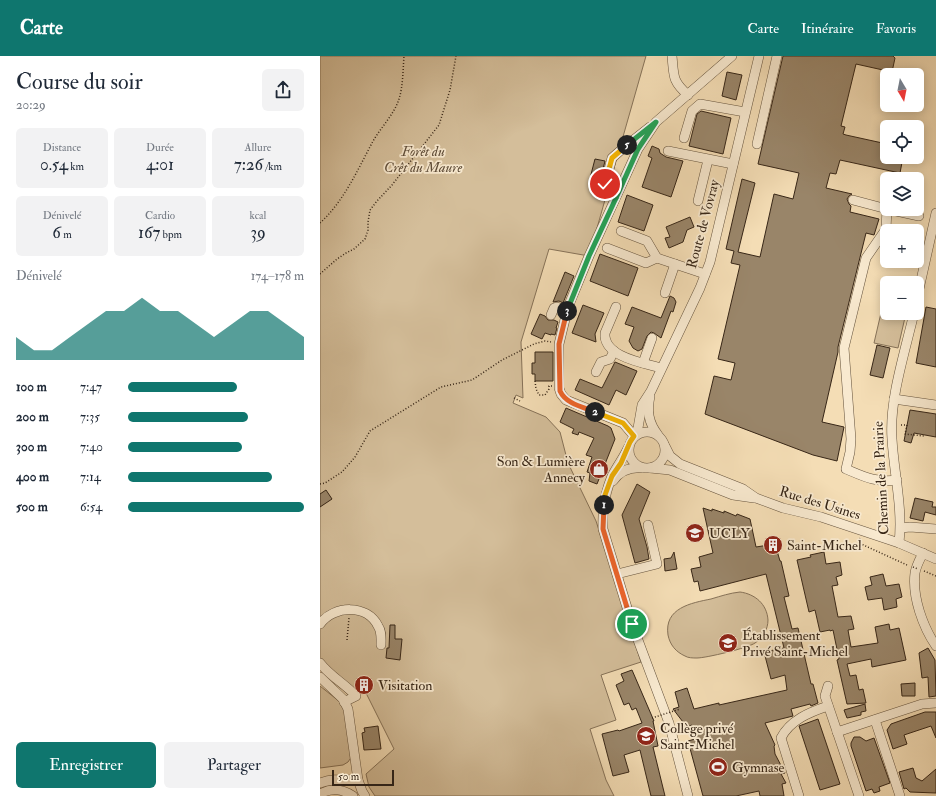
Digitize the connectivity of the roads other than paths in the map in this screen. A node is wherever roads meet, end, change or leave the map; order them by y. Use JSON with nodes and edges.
{"nodes":[{"id":1,"x":672,"y":56,"type":"edge"},
{"id":2,"x":732,"y":56,"type":"edge"},
{"id":3,"x":759,"y":56,"type":"edge"},
{"id":4,"x":777,"y":56,"type":"edge"},
{"id":5,"x":688,"y":95,"type":"junction"},
{"id":6,"x":745,"y":112,"type":"junction"},
{"id":7,"x":656,"y":122,"type":"junction"},
{"id":8,"x":684,"y":138,"type":"dead end"},
{"id":9,"x":757,"y":144,"type":"dead end"},
{"id":10,"x":668,"y":151,"type":"dead end"},
{"id":11,"x":708,"y":160,"type":"junction"},
{"id":12,"x":733,"y":164,"type":"junction"},
{"id":13,"x":605,"y":184,"type":"dead end"},
{"id":14,"x":853,"y":200,"type":"dead end"},
{"id":15,"x":698,"y":201,"type":"dead end"},
{"id":16,"x":880,"y":207,"type":"edge"},
{"id":17,"x":887,"y":216,"type":"edge"},
{"id":18,"x":936,"y":217,"type":"edge"},
{"id":19,"x":621,"y":231,"type":"dead end"},
{"id":20,"x":607,"y":248,"type":"dead end"},
{"id":21,"x":657,"y":258,"type":"junction"},
{"id":22,"x":675,"y":264,"type":"junction"},
{"id":23,"x":705,"y":274,"type":"junction"},
{"id":24,"x":922,"y":276,"type":"edge"},
{"id":25,"x":665,"y":293,"type":"dead end"},
{"id":26,"x":616,"y":306,"type":"dead end"},
{"id":27,"x":567,"y":312,"type":"junction"},
{"id":28,"x":551,"y":315,"type":"dead end"},
{"id":29,"x":912,"y":320,"type":"edge"},
{"id":30,"x":652,"y":338,"type":"dead end"},
{"id":31,"x":614,"y":351,"type":"junction"},
{"id":32,"x":643,"y":363,"type":"junction"},
{"id":33,"x":662,"y":368,"type":"junction"},
{"id":34,"x":596,"y":372,"type":"dead end"},
{"id":35,"x":651,"y":391,"type":"junction"},
{"id":36,"x":894,"y":400,"type":"junction"},
{"id":37,"x":936,"y":405,"type":"edge"},
{"id":38,"x":634,"y":436,"type":"junction"},
{"id":39,"x":660,"y":437,"type":"junction"},
{"id":40,"x":665,"y":446,"type":"junction"},
{"id":41,"x":628,"y":448,"type":"junction"},
{"id":42,"x":646,"y":468,"type":"junction"},
{"id":43,"x":897,"y":480,"type":"junction"},
{"id":44,"x":610,"y":485,"type":"junction"},
{"id":45,"x":756,"y":498,"type":"junction"},
{"id":46,"x":648,"y":525,"type":"dead end"},
{"id":47,"x":901,"y":528,"type":"junction"},
{"id":48,"x":936,"y":530,"type":"edge"},
{"id":49,"x":899,"y":543,"type":"junction"},
{"id":50,"x":923,"y":553,"type":"junction"},
{"id":51,"x":936,"y":559,"type":"edge"},
{"id":52,"x":617,"y":574,"type":"junction"},
{"id":53,"x":320,"y":624,"type":"edge"},
{"id":54,"x":381,"y":645,"type":"dead end"},
{"id":55,"x":936,"y":646,"type":"edge"},
{"id":56,"x":320,"y":663,"type":"edge"},
{"id":57,"x":320,"y":676,"type":"edge"},
{"id":58,"x":828,"y":686,"type":"dead end"},
{"id":59,"x":344,"y":702,"type":"junction"},
{"id":60,"x":936,"y":703,"type":"edge"},
{"id":61,"x":828,"y":706,"type":"junction"},
{"id":62,"x":875,"y":720,"type":"junction"},
{"id":63,"x":837,"y":732,"type":"junction"},
{"id":64,"x":358,"y":780,"type":"junction"},
{"id":65,"x":320,"y":783,"type":"edge"},
{"id":66,"x":320,"y":794,"type":"edge"},
{"id":67,"x":353,"y":796,"type":"edge"},
{"id":68,"x":365,"y":796,"type":"edge"},
{"id":69,"x":688,"y":796,"type":"edge"},
{"id":70,"x":799,"y":796,"type":"edge"},
{"id":71,"x":859,"y":796,"type":"edge"},
{"id":72,"x":900,"y":796,"type":"edge"}],
"edges":[{"from":1,"to":5,"type":"street"},
{"from":2,"to":5,"type":"street"},
{"from":3,"to":6,"type":"street","name":"Route de Vovray"},
{"from":4,"to":9,"type":"street"},
{"from":5,"to":7,"type":"street"},
{"from":6,"to":8,"type":"street"},
{"from":6,"to":12,"type":"street","name":"Route de Vovray"},
{"from":7,"to":13,"type":"street"},
{"from":7,"to":27,"type":"street"},
{"from":10,"to":11,"type":"street"},
{"from":11,"to":12,"type":"street"},
{"from":11,"to":15,"type":"street"},
{"from":12,"to":23,"type":"street","name":"Route de Vovray"},
{"from":14,"to":16,"type":"street"},
{"from":17,"to":43,"type":"street"},
{"from":18,"to":24,"type":"street"},
{"from":19,"to":21,"type":"street"},
{"from":20,"to":21,"type":"street"},
{"from":21,"to":22,"type":"street"},
{"from":22,"to":23,"type":"street"},
{"from":22,"to":25,"type":"street"},
{"from":23,"to":33,"type":"street","name":"Route de Vovray"},
{"from":26,"to":31,"type":"street"},
{"from":27,"to":28,"type":"street"},
{"from":27,"to":38,"type":"street"},
{"from":29,"to":36,"type":"street","name":"Chemin de la Prairie"},
{"from":30,"to":32,"type":"street"},
{"from":31,"to":32,"type":"street"},
{"from":31,"to":34,"type":"street"},
{"from":32,"to":33,"type":"street"},
{"from":33,"to":35,"type":"street","name":"Route de Vovray"},
{"from":35,"to":38,"type":"street","name":"Route de Vovray"},
{"from":35,"to":39,"type":"street","name":"Route de Vovray"},
{"from":36,"to":37,"type":"street"},
{"from":36,"to":43,"type":"street","name":"Chemin de la Prairie"},
{"from":38,"to":39,"type":"street"},
{"from":38,"to":41,"type":"street"},
{"from":39,"to":40,"type":"street"},
{"from":40,"to":42,"type":"street"},
{"from":40,"to":45,"type":"street","name":"Rue des Usines"},
{"from":41,"to":42,"type":"street"},
{"from":41,"to":44,"type":"street"},
{"from":42,"to":44,"type":"street"},
{"from":42,"to":45,"type":"street","name":"Rue des Usines"},
{"from":43,"to":47,"type":"street","name":"Chemin de la Prairie"},
{"from":44,"to":52,"type":"street"},
{"from":45,"to":49,"type":"street","name":"Rue des Usines"},
{"from":46,"to":52,"type":"street"},
{"from":47,"to":48,"type":"street"},
{"from":47,"to":49,"type":"street","name":"Chemin de la Prairie"},
{"from":49,"to":50,"type":"street","name":"Chemin de la Prairie"},
{"from":50,"to":51,"type":"street","name":"Chemin de la Prairie"},
{"from":50,"to":55,"type":"street"},
{"from":52,"to":69,"type":"street"},
{"from":53,"to":54,"type":"street"},
{"from":56,"to":59,"type":"street"},
{"from":57,"to":59,"type":"street"},
{"from":58,"to":61,"type":"street"},
{"from":59,"to":64,"type":"street"},
{"from":60,"to":62,"type":"street"},
{"from":61,"to":63,"type":"street"},
{"from":61,"to":70,"type":"street"},
{"from":62,"to":63,"type":"street"},
{"from":62,"to":72,"type":"street"},
{"from":63,"to":71,"type":"street"},
{"from":64,"to":65,"type":"street"},
{"from":64,"to":68,"type":"street"},
{"from":66,"to":67,"type":"street"}]}
